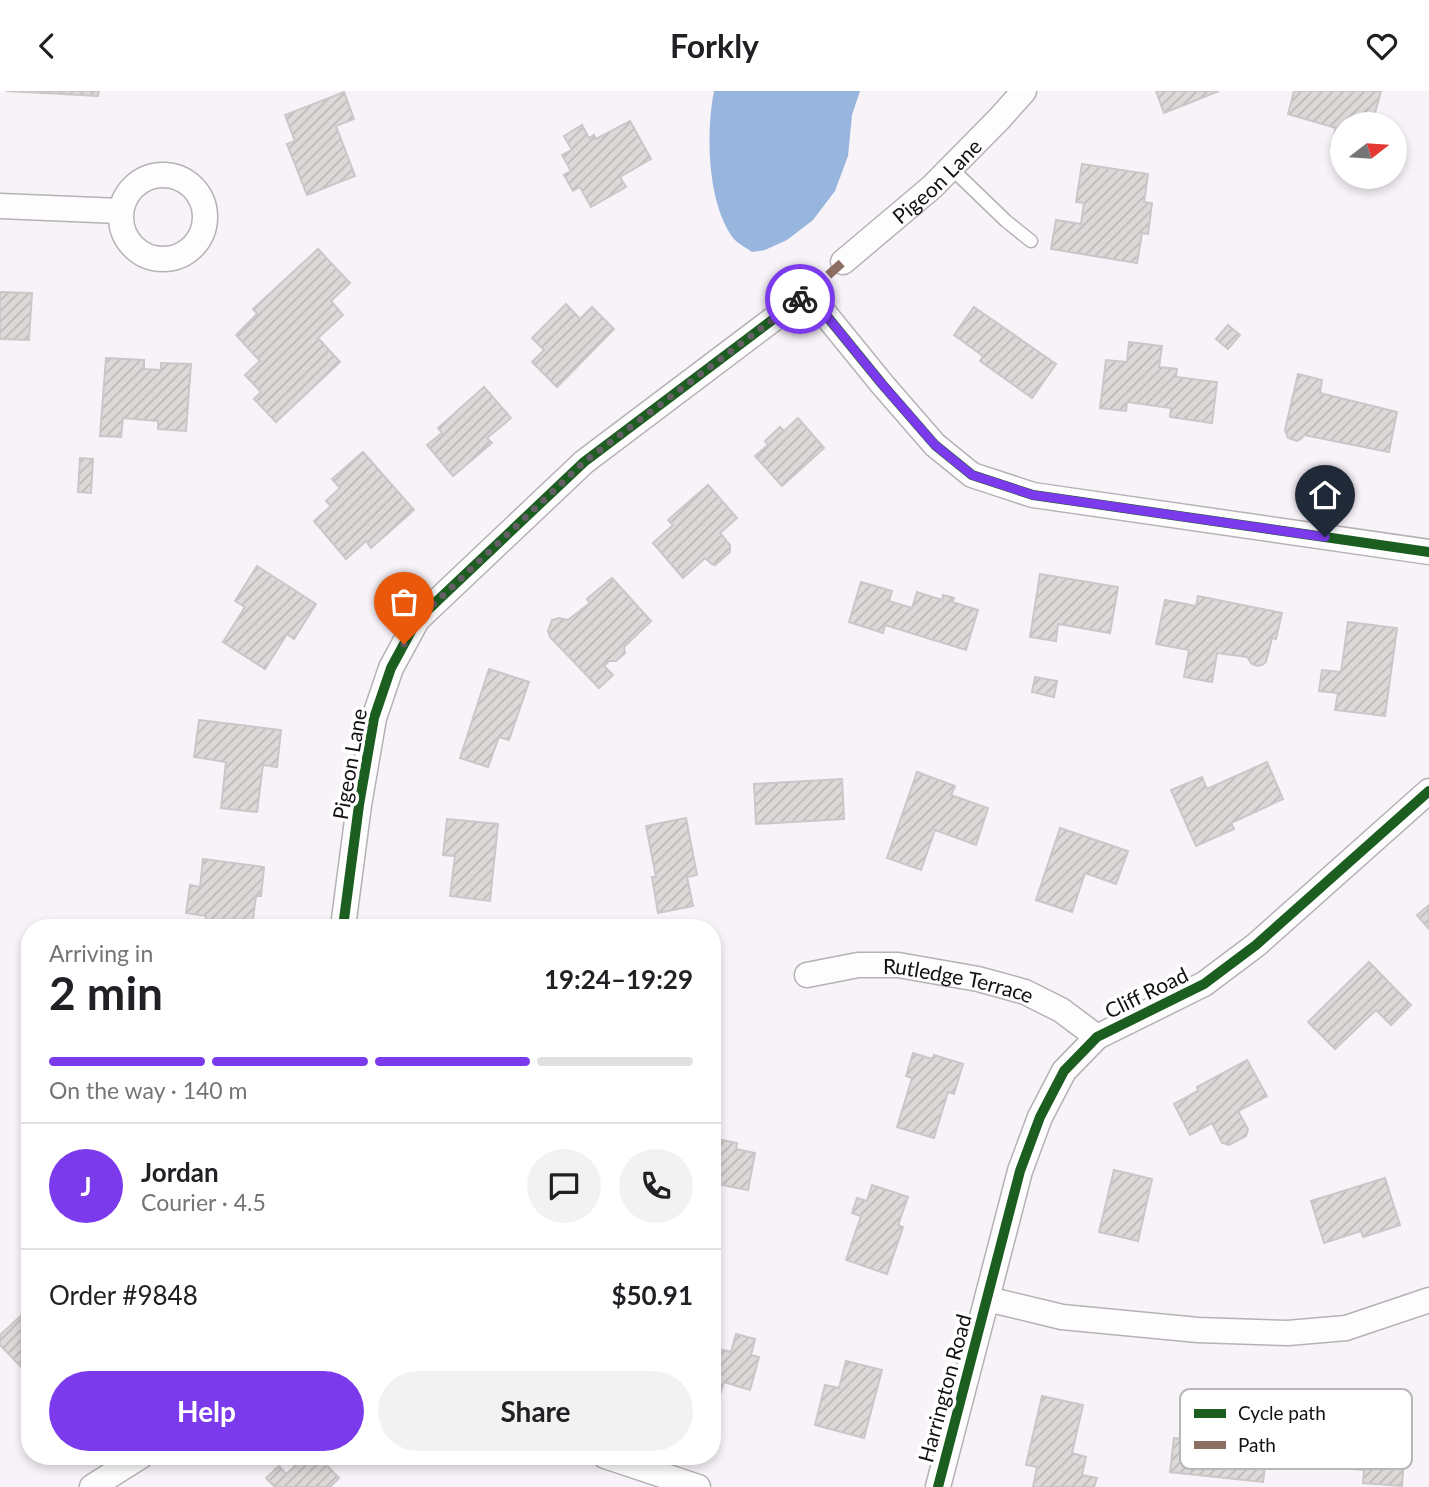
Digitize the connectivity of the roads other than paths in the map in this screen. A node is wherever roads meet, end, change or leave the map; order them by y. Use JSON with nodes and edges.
{"nodes":[{"id":1,"x":1024,"y":91,"type":"edge"},
{"id":2,"x":951,"y":168,"type":"junction"},
{"id":3,"x":0,"y":206,"type":"edge"},
{"id":4,"x":120,"y":211,"type":"dead end"},
{"id":5,"x":1031,"y":241,"type":"dead end"},
{"id":6,"x":843,"y":262,"type":"dead end"},
{"id":7,"x":1429,"y":552,"type":"edge"},
{"id":8,"x":1429,"y":791,"type":"edge"},
{"id":9,"x":344,"y":919,"type":"edge"},
{"id":10,"x":807,"y":975,"type":"dead end"},
{"id":11,"x":1097,"y":1037,"type":"junction"},
{"id":12,"x":987,"y":1299,"type":"junction"},
{"id":13,"x":1429,"y":1300,"type":"edge"},
{"id":14,"x":127,"y":1465,"type":"edge"},
{"id":15,"x":632,"y":1465,"type":"edge"},
{"id":16,"x":92,"y":1487,"type":"edge"},
{"id":17,"x":698,"y":1487,"type":"edge"},
{"id":18,"x":938,"y":1487,"type":"edge"}],
"edges":[{"from":1,"to":2,"type":"street","name":"Pigeon Lane"},
{"from":2,"to":5,"type":"lane"},
{"from":2,"to":6,"type":"street","name":"Pigeon Lane"},
{"from":3,"to":4,"type":"street"},
{"from":7,"to":9,"type":"street","name":"Pigeon Lane"},
{"from":8,"to":11,"type":"street","name":"Cliff Road"},
{"from":10,"to":11,"type":"street","name":"Rutledge Terrace"},
{"from":11,"to":12,"type":"street","name":"Cliff Road"},
{"from":12,"to":13,"type":"street","name":"Harrington Road"},
{"from":12,"to":18,"type":"street","name":"Harrington Road"},
{"from":14,"to":16,"type":"street"},
{"from":15,"to":17,"type":"street"}]}
